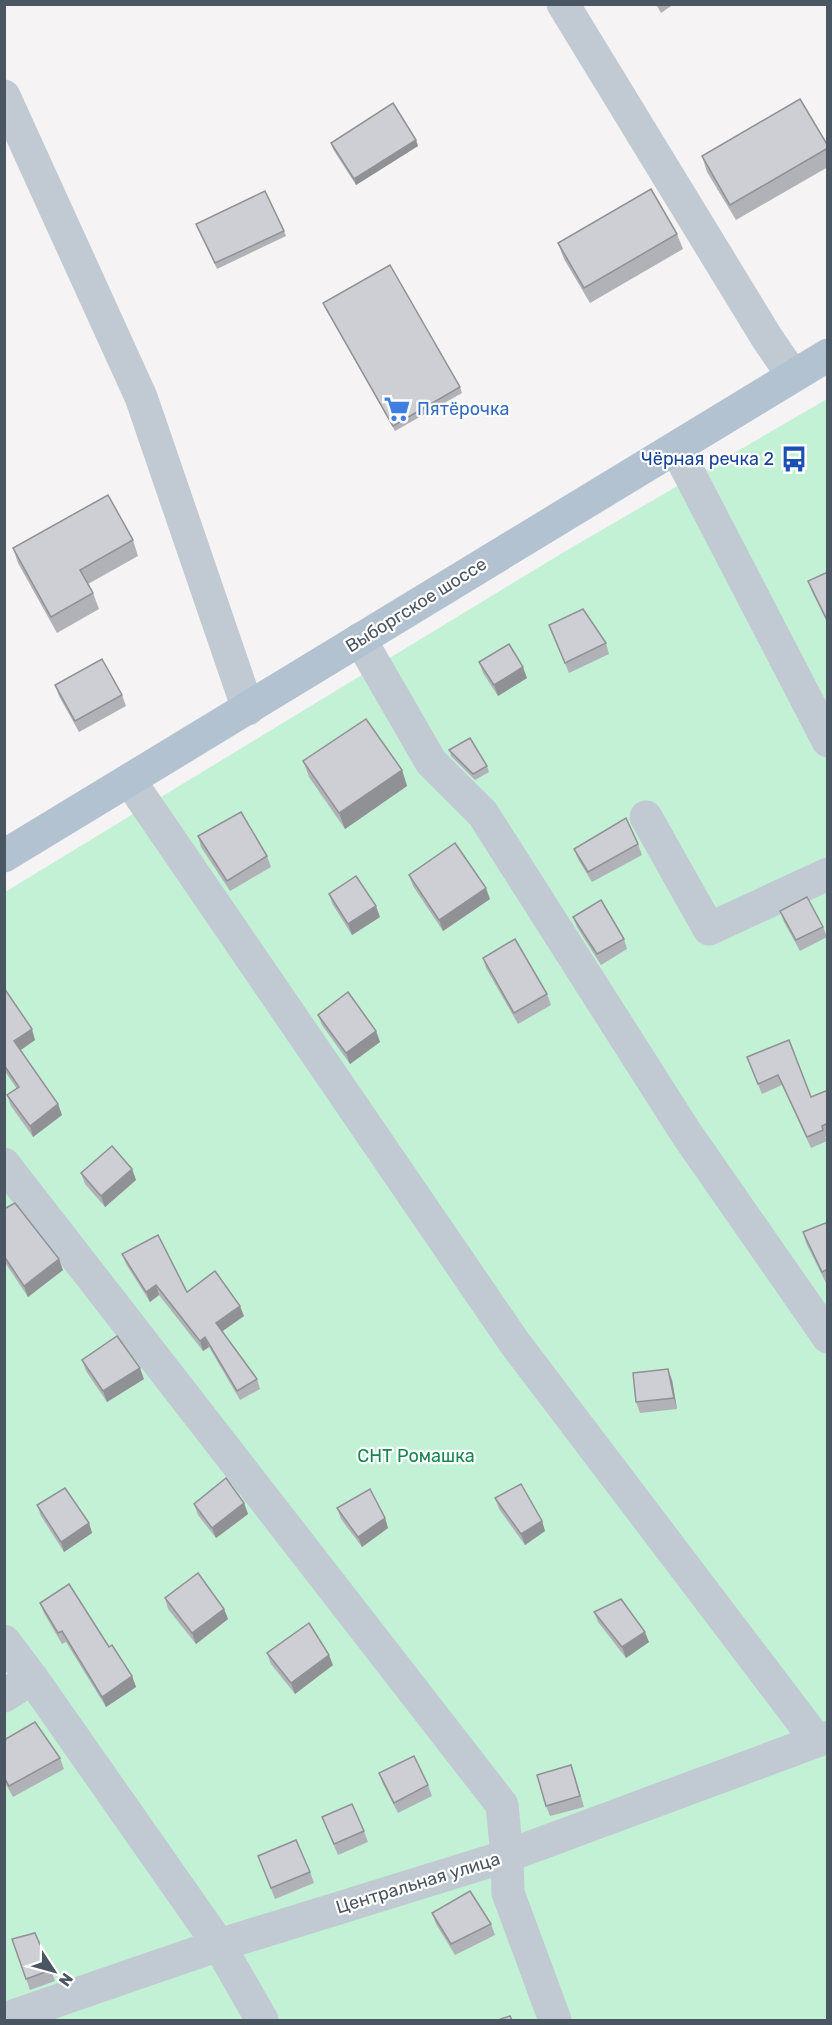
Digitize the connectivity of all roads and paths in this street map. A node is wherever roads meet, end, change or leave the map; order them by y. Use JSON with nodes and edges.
{"nodes":[{"id":1,"x":563,"y":4,"type":"edge"},
{"id":2,"x":4,"y":96,"type":"edge"},
{"id":3,"x":15,"y":142,"type":"edge"},
{"id":4,"x":828,"y":355,"type":"edge"},
{"id":5,"x":793,"y":376,"type":"junction"},
{"id":6,"x":676,"y":448,"type":"junction"},
{"id":7,"x":360,"y":639,"type":"junction"},
{"id":8,"x":248,"y":708,"type":"junction"},
{"id":9,"x":828,"y":741,"type":"edge"},
{"id":10,"x":130,"y":781,"type":"junction"},
{"id":11,"x":646,"y":817,"type":"dead end"},
{"id":12,"x":4,"y":856,"type":"edge"},
{"id":13,"x":828,"y":874,"type":"edge"},
{"id":14,"x":4,"y":1164,"type":"edge"},
{"id":15,"x":828,"y":1337,"type":"edge"},
{"id":16,"x":4,"y":1641,"type":"edge"},
{"id":17,"x":32,"y":1678,"type":"junction"},
{"id":18,"x":4,"y":1696,"type":"edge"},
{"id":19,"x":822,"y":1739,"type":"edge"},
{"id":20,"x":507,"y":1856,"type":"junction"},
{"id":21,"x":219,"y":1945,"type":"junction"},
{"id":22,"x":4,"y":2019,"type":"edge"},
{"id":23,"x":262,"y":2020,"type":"edge"},
{"id":24,"x":555,"y":2020,"type":"edge"}],
"edges":[{"from":1,"to":5,"type":"street"},
{"from":2,"to":3,"type":"street"},
{"from":3,"to":8,"type":"street"},
{"from":4,"to":5,"type":"main road","name":"Выборгское шоссе"},
{"from":5,"to":6,"type":"main road","name":"Выборгское шоссе"},
{"from":6,"to":7,"type":"main road","name":"Выборгское шоссе"},
{"from":6,"to":9,"type":"street"},
{"from":7,"to":8,"type":"main road","name":"Выборгское шоссе"},
{"from":7,"to":15,"type":"street"},
{"from":8,"to":10,"type":"main road","name":"Выборгское шоссе"},
{"from":10,"to":12,"type":"main road","name":"Выборгское шоссе"},
{"from":10,"to":19,"type":"street"},
{"from":11,"to":13,"type":"street"},
{"from":14,"to":20,"type":"street"},
{"from":16,"to":17,"type":"street"},
{"from":17,"to":18,"type":"street"},
{"from":17,"to":21,"type":"street"},
{"from":19,"to":20,"type":"street","name":"Центральная улица"},
{"from":20,"to":21,"type":"street","name":"Центральная улица"},
{"from":20,"to":24,"type":"street"},
{"from":21,"to":22,"type":"street","name":"Центральная улица"},
{"from":21,"to":23,"type":"street"}]}
